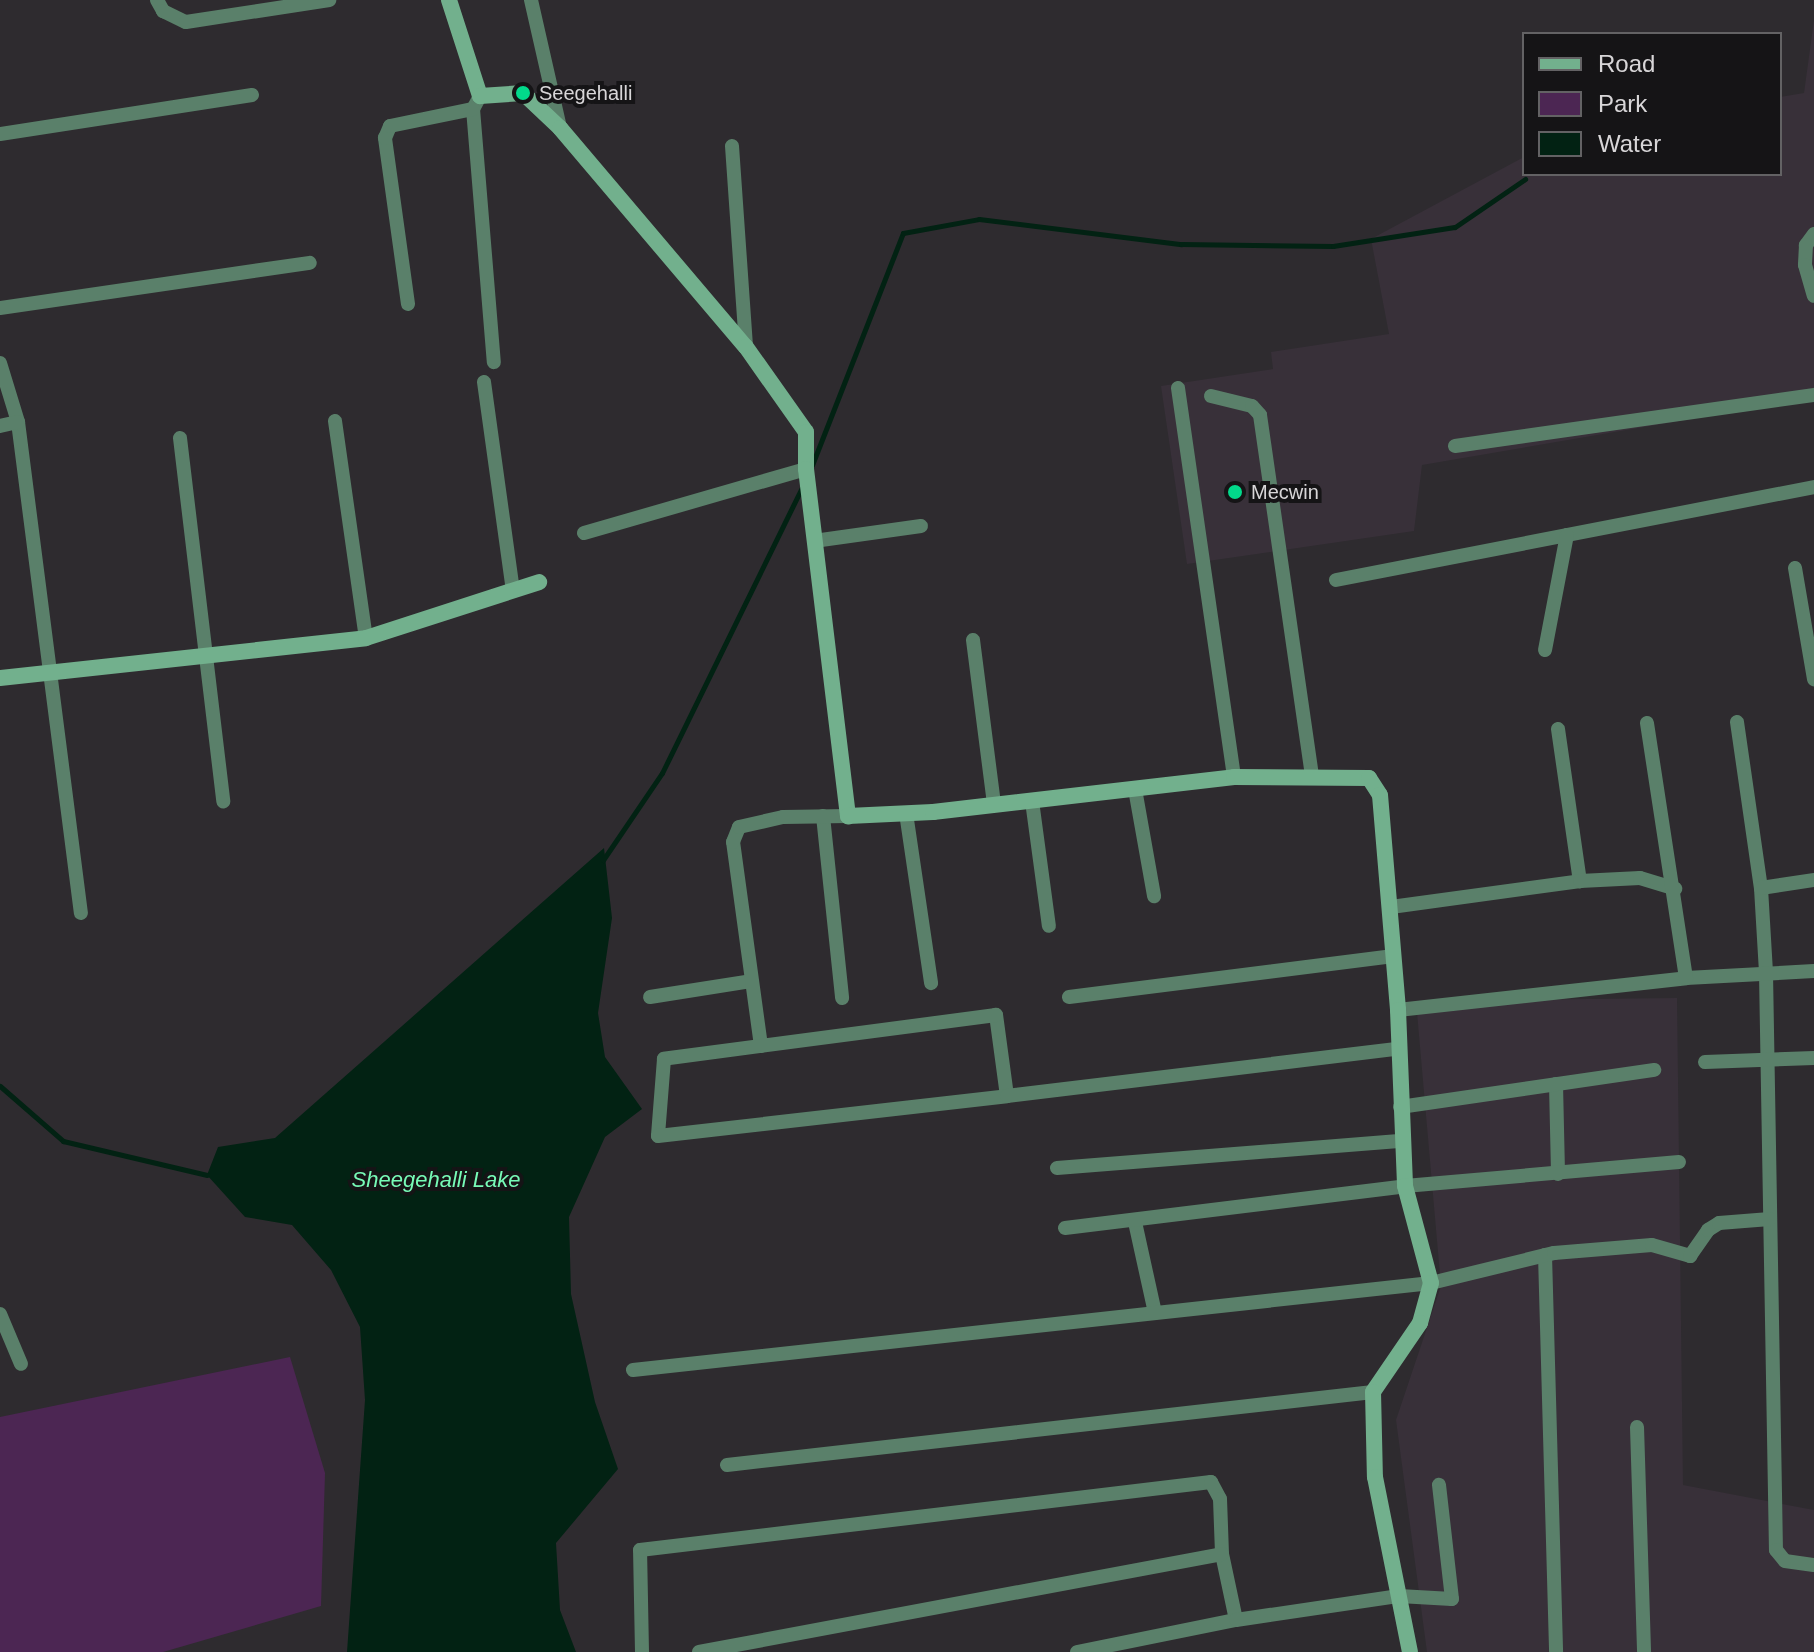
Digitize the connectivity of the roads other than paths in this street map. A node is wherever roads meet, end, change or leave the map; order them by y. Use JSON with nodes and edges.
{"nodes":[{"id":1,"x":157,"y":0,"type":"edge"},
{"id":2,"x":329,"y":0,"type":"edge"},
{"id":3,"x":449,"y":0,"type":"edge"},
{"id":4,"x":531,"y":0,"type":"edge"},
{"id":5,"x":252,"y":95,"type":"dead end"},
{"id":6,"x":476,"y":103,"type":"junction"},
{"id":7,"x":560,"y":128,"type":"junction"},
{"id":8,"x":0,"y":134,"type":"edge"},
{"id":9,"x":732,"y":146,"type":"dead end"},
{"id":10,"x":1814,"y":234,"type":"edge"},
{"id":11,"x":310,"y":263,"type":"dead end"},
{"id":12,"x":1814,"y":296,"type":"edge"},
{"id":13,"x":408,"y":304,"type":"dead end"},
{"id":14,"x":0,"y":308,"type":"edge"},
{"id":15,"x":746,"y":347,"type":"junction"},
{"id":16,"x":494,"y":362,"type":"dead end"},
{"id":17,"x":0,"y":363,"type":"edge"},
{"id":18,"x":484,"y":382,"type":"dead end"},
{"id":19,"x":1178,"y":388,"type":"dead end"},
{"id":20,"x":1814,"y":395,"type":"edge"},
{"id":21,"x":1211,"y":396,"type":"dead end"},
{"id":22,"x":335,"y":421,"type":"dead end"},
{"id":23,"x":18,"y":422,"type":"junction"},
{"id":24,"x":0,"y":426,"type":"edge"},
{"id":25,"x":180,"y":438,"type":"dead end"},
{"id":26,"x":1455,"y":446,"type":"dead end"},
{"id":27,"x":806,"y":469,"type":"junction"},
{"id":28,"x":1814,"y":487,"type":"edge"},
{"id":29,"x":921,"y":526,"type":"dead end"},
{"id":30,"x":584,"y":533,"type":"dead end"},
{"id":31,"x":1567,"y":535,"type":"junction"},
{"id":32,"x":814,"y":541,"type":"junction"},
{"id":33,"x":1795,"y":568,"type":"dead end"},
{"id":34,"x":1336,"y":580,"type":"dead end"},
{"id":35,"x":539,"y":582,"type":"dead end"},
{"id":36,"x":513,"y":591,"type":"junction"},
{"id":37,"x":366,"y":638,"type":"junction"},
{"id":38,"x":973,"y":640,"type":"dead end"},
{"id":39,"x":1545,"y":650,"type":"dead end"},
{"id":40,"x":206,"y":658,"type":"junction"},
{"id":41,"x":49,"y":674,"type":"junction"},
{"id":42,"x":0,"y":678,"type":"edge"},
{"id":43,"x":1814,"y":679,"type":"edge"},
{"id":44,"x":1737,"y":722,"type":"dead end"},
{"id":45,"x":1647,"y":723,"type":"dead end"},
{"id":46,"x":1558,"y":729,"type":"dead end"},
{"id":47,"x":1312,"y":775,"type":"junction"},
{"id":48,"x":1234,"y":777,"type":"junction"},
{"id":49,"x":1135,"y":789,"type":"junction"},
{"id":50,"x":223,"y":801,"type":"dead end"},
{"id":51,"x":1032,"y":801,"type":"junction"},
{"id":52,"x":994,"y":805,"type":"junction"},
{"id":53,"x":906,"y":813,"type":"junction"},
{"id":54,"x":823,"y":816,"type":"junction"},
{"id":55,"x":848,"y":816,"type":"junction"},
{"id":56,"x":1814,"y":880,"type":"edge"},
{"id":57,"x":1580,"y":881,"type":"junction"},
{"id":58,"x":1761,"y":888,"type":"junction"},
{"id":59,"x":1675,"y":889,"type":"junction"},
{"id":60,"x":1154,"y":896,"type":"dead end"},
{"id":61,"x":1391,"y":907,"type":"junction"},
{"id":62,"x":81,"y":913,"type":"dead end"},
{"id":63,"x":1049,"y":926,"type":"dead end"},
{"id":64,"x":1393,"y":956,"type":"junction"},
{"id":65,"x":1814,"y":971,"type":"edge"},
{"id":66,"x":1766,"y":973,"type":"junction"},
{"id":67,"x":1686,"y":978,"type":"junction"},
{"id":68,"x":751,"y":981,"type":"junction"},
{"id":69,"x":931,"y":983,"type":"dead end"},
{"id":70,"x":650,"y":997,"type":"dead end"},
{"id":71,"x":1069,"y":997,"type":"dead end"},
{"id":72,"x":842,"y":998,"type":"dead end"},
{"id":73,"x":1398,"y":1010,"type":"junction"},
{"id":74,"x":761,"y":1046,"type":"junction"},
{"id":75,"x":1396,"y":1049,"type":"junction"},
{"id":76,"x":1764,"y":1058,"type":"junction"},
{"id":77,"x":1814,"y":1058,"type":"edge"},
{"id":78,"x":1705,"y":1062,"type":"dead end"},
{"id":79,"x":1654,"y":1070,"type":"dead end"},
{"id":80,"x":1556,"y":1084,"type":"junction"},
{"id":81,"x":1007,"y":1096,"type":"junction"},
{"id":82,"x":1400,"y":1107,"type":"junction"},
{"id":83,"x":1402,"y":1141,"type":"junction"},
{"id":84,"x":1679,"y":1162,"type":"dead end"},
{"id":85,"x":1057,"y":1168,"type":"dead end"},
{"id":86,"x":1558,"y":1174,"type":"junction"},
{"id":87,"x":1405,"y":1186,"type":"junction"},
{"id":88,"x":1770,"y":1219,"type":"junction"},
{"id":89,"x":1135,"y":1222,"type":"junction"},
{"id":90,"x":1065,"y":1228,"type":"dead end"},
{"id":91,"x":1545,"y":1255,"type":"junction"},
{"id":92,"x":1431,"y":1283,"type":"junction"},
{"id":93,"x":1155,"y":1313,"type":"junction"},
{"id":94,"x":0,"y":1314,"type":"edge"},
{"id":95,"x":21,"y":1364,"type":"dead end"},
{"id":96,"x":633,"y":1370,"type":"dead end"},
{"id":97,"x":1373,"y":1392,"type":"junction"},
{"id":98,"x":1637,"y":1427,"type":"dead end"},
{"id":99,"x":727,"y":1465,"type":"dead end"},
{"id":100,"x":1439,"y":1485,"type":"dead end"},
{"id":101,"x":1222,"y":1554,"type":"junction"},
{"id":102,"x":1814,"y":1565,"type":"edge"},
{"id":103,"x":1399,"y":1596,"type":"junction"},
{"id":104,"x":1236,"y":1620,"type":"junction"},
{"id":105,"x":642,"y":1652,"type":"edge"},
{"id":106,"x":699,"y":1652,"type":"edge"},
{"id":107,"x":1077,"y":1652,"type":"edge"},
{"id":108,"x":1410,"y":1652,"type":"edge"},
{"id":109,"x":1556,"y":1652,"type":"edge"},
{"id":110,"x":1644,"y":1652,"type":"edge"}],
"edges":[{"from":1,"to":2,"type":"street"},
{"from":3,"to":6,"type":"street"},
{"from":4,"to":7,"type":"street"},
{"from":5,"to":8,"type":"street"},
{"from":6,"to":7,"type":"street"},
{"from":6,"to":13,"type":"street"},
{"from":6,"to":16,"type":"street"},
{"from":7,"to":15,"type":"street"},
{"from":9,"to":15,"type":"street"},
{"from":10,"to":12,"type":"street"},
{"from":11,"to":14,"type":"street"},
{"from":15,"to":27,"type":"street"},
{"from":17,"to":23,"type":"street"},
{"from":18,"to":36,"type":"street"},
{"from":19,"to":48,"type":"street"},
{"from":20,"to":26,"type":"street"},
{"from":21,"to":47,"type":"street"},
{"from":22,"to":37,"type":"street"},
{"from":23,"to":24,"type":"street"},
{"from":23,"to":41,"type":"street"},
{"from":25,"to":40,"type":"street"},
{"from":27,"to":30,"type":"street"},
{"from":27,"to":32,"type":"street"},
{"from":28,"to":31,"type":"street"},
{"from":29,"to":32,"type":"street"},
{"from":31,"to":34,"type":"street"},
{"from":31,"to":39,"type":"street"},
{"from":32,"to":55,"type":"street"},
{"from":33,"to":43,"type":"street"},
{"from":35,"to":36,"type":"street"},
{"from":36,"to":37,"type":"street"},
{"from":37,"to":40,"type":"street"},
{"from":38,"to":52,"type":"street"},
{"from":40,"to":41,"type":"street"},
{"from":40,"to":50,"type":"street"},
{"from":41,"to":42,"type":"street"},
{"from":41,"to":62,"type":"street"},
{"from":44,"to":58,"type":"street"},
{"from":45,"to":59,"type":"street"},
{"from":46,"to":57,"type":"street"},
{"from":47,"to":48,"type":"street"},
{"from":47,"to":61,"type":"street"},
{"from":48,"to":49,"type":"street"},
{"from":49,"to":51,"type":"street"},
{"from":49,"to":60,"type":"street"},
{"from":51,"to":52,"type":"street"},
{"from":51,"to":63,"type":"street"},
{"from":52,"to":53,"type":"street"},
{"from":53,"to":55,"type":"street"},
{"from":53,"to":69,"type":"street"},
{"from":54,"to":55,"type":"street"},
{"from":54,"to":68,"type":"street"},
{"from":54,"to":72,"type":"street"},
{"from":56,"to":58,"type":"street"},
{"from":57,"to":59,"type":"street"},
{"from":57,"to":61,"type":"street"},
{"from":58,"to":66,"type":"street"},
{"from":59,"to":67,"type":"street"},
{"from":61,"to":64,"type":"street"},
{"from":64,"to":71,"type":"street"},
{"from":64,"to":73,"type":"street"},
{"from":65,"to":66,"type":"street"},
{"from":66,"to":67,"type":"street"},
{"from":66,"to":76,"type":"street"},
{"from":67,"to":73,"type":"street"},
{"from":68,"to":70,"type":"street"},
{"from":68,"to":74,"type":"street"},
{"from":73,"to":75,"type":"street"},
{"from":74,"to":81,"type":"street"},
{"from":74,"to":81,"type":"street"},
{"from":75,"to":81,"type":"street"},
{"from":75,"to":82,"type":"street"},
{"from":76,"to":77,"type":"street"},
{"from":76,"to":78,"type":"street"},
{"from":76,"to":88,"type":"street"},
{"from":79,"to":80,"type":"street"},
{"from":80,"to":82,"type":"street"},
{"from":80,"to":86,"type":"street"},
{"from":82,"to":83,"type":"street"},
{"from":83,"to":85,"type":"street"},
{"from":83,"to":87,"type":"street"},
{"from":84,"to":86,"type":"street"},
{"from":86,"to":87,"type":"street"},
{"from":87,"to":89,"type":"street"},
{"from":87,"to":92,"type":"street"},
{"from":88,"to":91,"type":"street"},
{"from":88,"to":102,"type":"street"},
{"from":89,"to":90,"type":"street"},
{"from":89,"to":93,"type":"street"},
{"from":91,"to":92,"type":"street"},
{"from":91,"to":109,"type":"street"},
{"from":92,"to":93,"type":"street"},
{"from":92,"to":97,"type":"street"},
{"from":93,"to":96,"type":"street"},
{"from":94,"to":95,"type":"street"},
{"from":97,"to":99,"type":"street"},
{"from":97,"to":103,"type":"street"},
{"from":98,"to":110,"type":"street"},
{"from":100,"to":103,"type":"street"},
{"from":101,"to":104,"type":"street"},
{"from":101,"to":105,"type":"street"},
{"from":101,"to":106,"type":"street"},
{"from":103,"to":104,"type":"street"},
{"from":103,"to":108,"type":"street"},
{"from":104,"to":107,"type":"street"}]}
